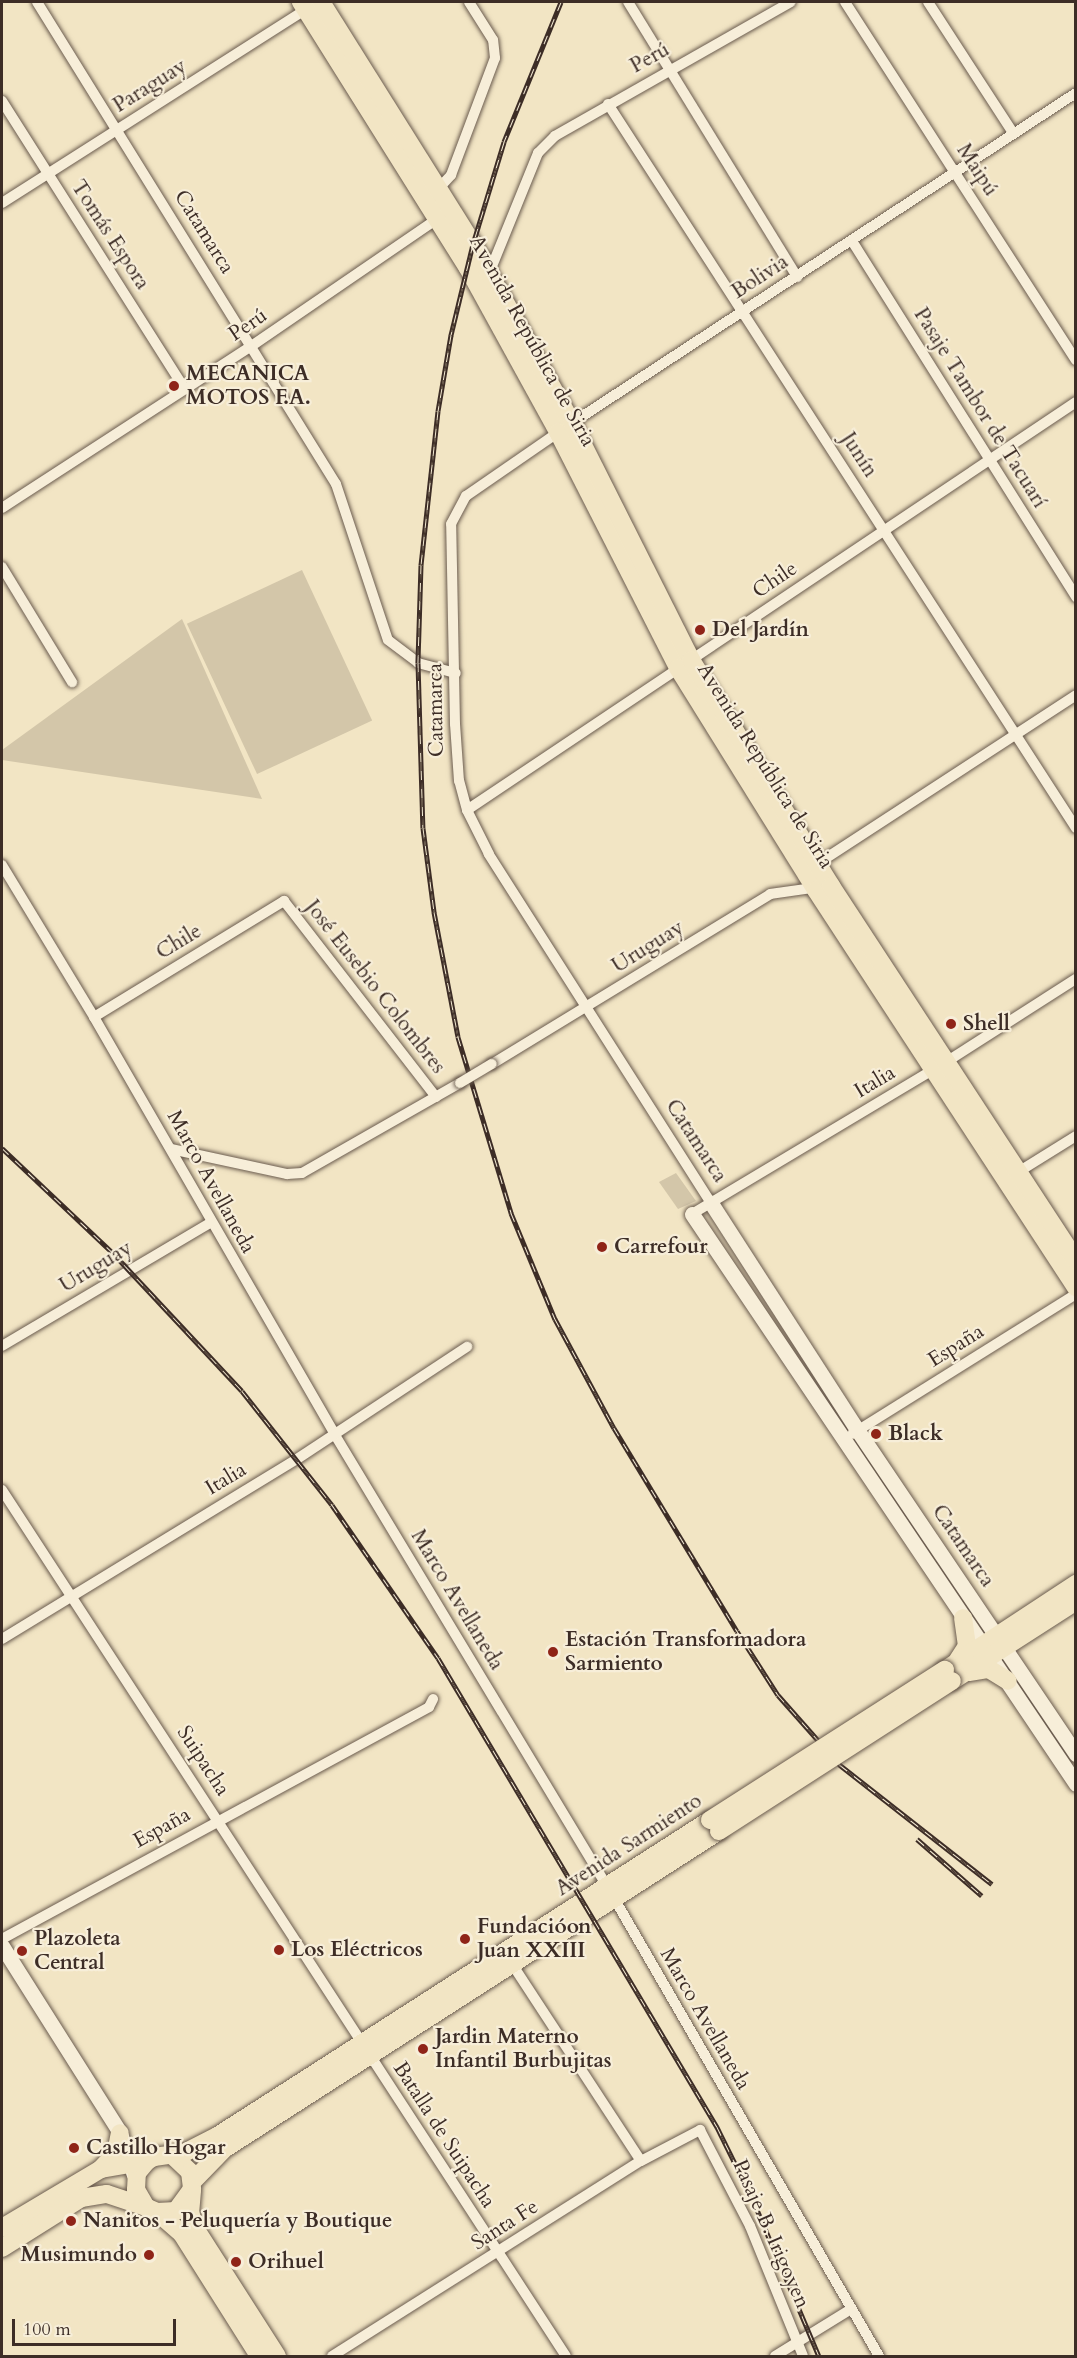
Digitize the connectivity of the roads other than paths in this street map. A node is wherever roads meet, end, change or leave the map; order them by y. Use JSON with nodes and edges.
{"nodes":[{"id":1,"x":37,"y":2,"type":"edge"},
{"id":2,"x":469,"y":2,"type":"edge"},
{"id":3,"x":628,"y":2,"type":"edge"},
{"id":4,"x":791,"y":2,"type":"edge"},
{"id":5,"x":845,"y":2,"type":"edge"},
{"id":6,"x":928,"y":2,"type":"edge"},
{"id":7,"x":312,"y":4,"type":"edge"},
{"id":8,"x":669,"y":69,"type":"junction"},
{"id":9,"x":1076,"y":93,"type":"edge"},
{"id":10,"x":2,"y":101,"type":"edge"},
{"id":11,"x":608,"y":104,"type":"junction"},
{"id":12,"x":116,"y":130,"type":"junction"},
{"id":13,"x":1014,"y":133,"type":"junction"},
{"id":14,"x":955,"y":171,"type":"junction"},
{"id":15,"x":48,"y":174,"type":"junction"},
{"id":16,"x":439,"y":188,"type":"junction"},
{"id":17,"x":2,"y":203,"type":"edge"},
{"id":18,"x":452,"y":208,"type":"junction"},
{"id":19,"x":437,"y":220,"type":"junction"},
{"id":20,"x":852,"y":241,"type":"junction"},
{"id":21,"x":797,"y":277,"type":"junction"},
{"id":22,"x":484,"y":281,"type":"junction"},
{"id":23,"x":743,"y":312,"type":"junction"},
{"id":24,"x":250,"y":347,"type":"junction"},
{"id":25,"x":1076,"y":360,"type":"edge"},
{"id":26,"x":185,"y":389,"type":"junction"},
{"id":27,"x":1076,"y":402,"type":"edge"},
{"id":28,"x":565,"y":427,"type":"junction"},
{"id":29,"x":989,"y":459,"type":"junction"},
{"id":30,"x":466,"y":496,"type":"joint"},
{"id":31,"x":2,"y":508,"type":"edge"},
{"id":32,"x":885,"y":530,"type":"junction"},
{"id":33,"x":2,"y":567,"type":"edge"},
{"id":34,"x":1076,"y":597,"type":"edge"},
{"id":35,"x":685,"y":664,"type":"junction"},
{"id":36,"x":456,"y":673,"type":"junction"},
{"id":37,"x":72,"y":682,"type":"dead end"},
{"id":38,"x":1076,"y":695,"type":"edge"},
{"id":39,"x":1015,"y":734,"type":"junction"},
{"id":40,"x":467,"y":810,"type":"junction"},
{"id":41,"x":1076,"y":828,"type":"edge"},
{"id":42,"x":2,"y":865,"type":"edge"},
{"id":43,"x":819,"y":877,"type":"junction"},
{"id":44,"x":284,"y":901,"type":"joint"},
{"id":45,"x":1076,"y":979,"type":"edge"},
{"id":46,"x":586,"y":1008,"type":"junction"},
{"id":47,"x":94,"y":1017,"type":"junction"},
{"id":48,"x":939,"y":1065,"type":"junction"},
{"id":49,"x":436,"y":1097,"type":"junction"},
{"id":50,"x":1076,"y":1136,"type":"edge"},
{"id":51,"x":171,"y":1149,"type":"junction"},
{"id":52,"x":1018,"y":1172,"type":"junction"},
{"id":53,"x":711,"y":1203,"type":"junction"},
{"id":54,"x":692,"y":1214,"type":"joint"},
{"id":55,"x":210,"y":1223,"type":"junction"},
{"id":56,"x":1076,"y":1261,"type":"edge"},
{"id":57,"x":1076,"y":1288,"type":"edge"},
{"id":58,"x":1076,"y":1294,"type":"edge"},
{"id":59,"x":2,"y":1346,"type":"edge"},
{"id":60,"x":466,"y":1347,"type":"dead end"},
{"id":61,"x":335,"y":1435,"type":"junction"},
{"id":62,"x":849,"y":1436,"type":"junction"},
{"id":63,"x":2,"y":1490,"type":"edge"},
{"id":64,"x":1076,"y":1584,"type":"edge"},
{"id":65,"x":70,"y":1596,"type":"junction"},
{"id":66,"x":1076,"y":1601,"type":"edge"},
{"id":67,"x":963,"y":1618,"type":"junction"},
{"id":68,"x":2,"y":1639,"type":"edge"},
{"id":69,"x":994,"y":1645,"type":"junction"},
{"id":70,"x":954,"y":1672,"type":"junction"},
{"id":71,"x":1008,"y":1681,"type":"junction"},
{"id":72,"x":433,"y":1699,"type":"dead end"},
{"id":73,"x":1076,"y":1754,"type":"edge"},
{"id":74,"x":1076,"y":1784,"type":"edge"},
{"id":75,"x":218,"y":1820,"type":"junction"},
{"id":76,"x":610,"y":1893,"type":"junction"},
{"id":77,"x":2,"y":1939,"type":"edge"},
{"id":78,"x":2,"y":1946,"type":"edge"},
{"id":79,"x":512,"y":1964,"type":"junction"},
{"id":80,"x":364,"y":2049,"type":"junction"},
{"id":81,"x":700,"y":2130,"type":"joint"},
{"id":82,"x":120,"y":2133,"type":"junction"},
{"id":83,"x":172,"y":2155,"type":"junction"},
{"id":84,"x":641,"y":2161,"type":"junction"},
{"id":85,"x":137,"y":2168,"type":"junction"},
{"id":86,"x":101,"y":2169,"type":"junction"},
{"id":87,"x":192,"y":2185,"type":"junction"},
{"id":88,"x":151,"y":2210,"type":"junction"},
{"id":89,"x":2,"y":2228,"type":"edge"},
{"id":90,"x":2,"y":2248,"type":"edge"},
{"id":91,"x":497,"y":2253,"type":"junction"},
{"id":92,"x":851,"y":2309,"type":"junction"},
{"id":93,"x":798,"y":2342,"type":"junction"},
{"id":94,"x":259,"y":2356,"type":"edge"},
{"id":95,"x":277,"y":2356,"type":"edge"},
{"id":96,"x":332,"y":2356,"type":"edge"},
{"id":97,"x":566,"y":2356,"type":"edge"},
{"id":98,"x":775,"y":2356,"type":"edge"},
{"id":99,"x":803,"y":2356,"type":"edge"},
{"id":100,"x":879,"y":2356,"type":"edge"}],
"edges":[{"from":1,"to":12,"type":"street","name":"Catamarca"},
{"from":2,"to":16,"type":"street"},
{"from":3,"to":8,"type":"street"},
{"from":4,"to":8,"type":"street","name":"Perú"},
{"from":5,"to":14,"type":"street","name":"Maipú"},
{"from":6,"to":13,"type":"street"},
{"from":7,"to":12,"type":"street","name":"Paraguay"},
{"from":7,"to":16,"type":"main road","name":"Avenida República de Siria"},
{"from":7,"to":19,"type":"main road","name":"Avenida República de Siria"},
{"from":8,"to":11,"type":"street","name":"Perú"},
{"from":8,"to":21,"type":"street"},
{"from":9,"to":13,"type":"street","name":"Bolivia"},
{"from":10,"to":15,"type":"street","name":"Tomás Espora"},
{"from":11,"to":22,"type":"street","name":"Perú"},
{"from":11,"to":23,"type":"street","name":"Junín"},
{"from":12,"to":15,"type":"street","name":"Paraguay"},
{"from":12,"to":24,"type":"street","name":"Catamarca"},
{"from":13,"to":14,"type":"street","name":"Bolivia"},
{"from":14,"to":20,"type":"street","name":"Bolivia"},
{"from":14,"to":25,"type":"street","name":"Maipú"},
{"from":15,"to":17,"type":"street","name":"Paraguay"},
{"from":15,"to":26,"type":"street","name":"Tomás Espora"},
{"from":16,"to":18,"type":"main road","name":"Avenida República de Siria"},
{"from":18,"to":19,"type":"street","name":"Perú"},
{"from":18,"to":22,"type":"main road","name":"Avenida República de Siria"},
{"from":19,"to":22,"type":"main road","name":"Avenida República de Siria"},
{"from":19,"to":24,"type":"street","name":"Perú"},
{"from":20,"to":21,"type":"street","name":"Bolivia"},
{"from":20,"to":29,"type":"street","name":"Pasaje Tambor de Tacuarí"},
{"from":21,"to":23,"type":"street","name":"Bolivia"},
{"from":22,"to":28,"type":"main road","name":"Avenida República de Siria"},
{"from":23,"to":28,"type":"street","name":"Bolivia"},
{"from":23,"to":32,"type":"street","name":"Junín"},
{"from":24,"to":26,"type":"street","name":"Perú"},
{"from":24,"to":36,"type":"street","name":"Catamarca"},
{"from":26,"to":31,"type":"street","name":"Perú"},
{"from":27,"to":29,"type":"street","name":"Chile"},
{"from":28,"to":30,"type":"street","name":"Bolivia"},
{"from":28,"to":35,"type":"main road","name":"Avenida República de Siria"},
{"from":29,"to":32,"type":"street","name":"Chile"},
{"from":29,"to":34,"type":"street","name":"Pasaje Tambor de Tacuarí"},
{"from":30,"to":36,"type":"street","name":"Catamarca"},
{"from":32,"to":35,"type":"street","name":"Chile"},
{"from":32,"to":39,"type":"street","name":"Junín"},
{"from":33,"to":37,"type":"street"},
{"from":35,"to":40,"type":"street","name":"Chile"},
{"from":35,"to":43,"type":"main road","name":"Avenida República de Siria"},
{"from":35,"to":43,"type":"main road","name":"Avenida República de Siria"},
{"from":36,"to":40,"type":"street","name":"Catamarca"},
{"from":38,"to":39,"type":"street"},
{"from":39,"to":41,"type":"street","name":"Junín"},
{"from":39,"to":43,"type":"street"},
{"from":40,"to":46,"type":"street","name":"Catamarca"},
{"from":42,"to":47,"type":"street","name":"Marco Avellaneda"},
{"from":43,"to":46,"type":"street","name":"Uruguay"},
{"from":43,"to":48,"type":"main road","name":"Avenida República de Siria"},
{"from":44,"to":47,"type":"street","name":"Chile"},
{"from":44,"to":49,"type":"street","name":"José Eusebio Colombres"},
{"from":45,"to":48,"type":"street","name":"Italia"},
{"from":46,"to":49,"type":"street","name":"Uruguay","bridge":true},
{"from":46,"to":53,"type":"street","name":"Catamarca"},
{"from":47,"to":51,"type":"street","name":"Marco Avellaneda"},
{"from":48,"to":52,"type":"main road","name":"Avenida República de Siria"},
{"from":48,"to":53,"type":"street","name":"Italia"},
{"from":48,"to":57,"type":"main road","name":"Avenida República de Siria"},
{"from":49,"to":51,"type":"street"},
{"from":50,"to":52,"type":"street"},
{"from":51,"to":55,"type":"street","name":"Marco Avellaneda"},
{"from":52,"to":56,"type":"main road","name":"Avenida República de Siria"},
{"from":53,"to":54,"type":"street","name":"Italia"},
{"from":53,"to":62,"type":"main road","name":"Catamarca"},
{"from":54,"to":62,"type":"main road","name":"Catamarca"},
{"from":55,"to":59,"type":"street","name":"Uruguay"},
{"from":55,"to":61,"type":"street","name":"Marco Avellaneda"},
{"from":58,"to":62,"type":"street","name":"España"},
{"from":60,"to":61,"type":"street","name":"Italia"},
{"from":61,"to":65,"type":"street","name":"Italia"},
{"from":61,"to":76,"type":"street","name":"Marco Avellaneda"},
{"from":62,"to":67,"type":"main road","name":"Catamarca"},
{"from":62,"to":69,"type":"main road","name":"Catamarca"},
{"from":63,"to":65,"type":"street","name":"Suipacha"},
{"from":64,"to":69,"type":"main road","name":"Avenida Sarmiento"},
{"from":65,"to":68,"type":"street","name":"Italia"},
{"from":65,"to":75,"type":"street","name":"Suipacha"},
{"from":66,"to":69,"type":"main road","name":"Avenida Sarmiento"},
{"from":67,"to":69,"type":"main road","name":"Catamarca"},
{"from":67,"to":70,"type":"main road"},
{"from":69,"to":70,"type":"main road","name":"Avenida Sarmiento"},
{"from":69,"to":71,"type":"main road","name":"Catamarca"},
{"from":69,"to":73,"type":"main road","name":"Catamarca"},
{"from":70,"to":71,"type":"main road"},
{"from":70,"to":76,"type":"main road","name":"Avenida Sarmiento","bridge":true},
{"from":71,"to":74,"type":"main road","name":"Catamarca"},
{"from":72,"to":75,"type":"street","name":"España"},
{"from":75,"to":77,"type":"street","name":"España"},
{"from":75,"to":80,"type":"street","name":"Suipacha"},
{"from":76,"to":79,"type":"main road","name":"Avenida Sarmiento"},
{"from":76,"to":80,"type":"main road","name":"Avenida Sarmiento"},
{"from":76,"to":92,"type":"street","name":"Marco Avellaneda"},
{"from":78,"to":82,"type":"main road"},
{"from":79,"to":80,"type":"main road","name":"Avenida Sarmiento"},
{"from":79,"to":84,"type":"street"},
{"from":80,"to":83,"type":"main road","name":"Avenida Sarmiento"},
{"from":80,"to":87,"type":"main road","name":"Avenida Sarmiento"},
{"from":80,"to":91,"type":"street","name":"Batalla de Suipacha"},
{"from":81,"to":84,"type":"street","name":"Santa Fe"},
{"from":81,"to":93,"type":"street","name":"Pasaje B. Irigoyen"},
{"from":82,"to":85,"type":"main road"},
{"from":82,"to":86,"type":"main road"},
{"from":83,"to":85,"type":"main road"},
{"from":83,"to":87,"type":"main road"},
{"from":84,"to":91,"type":"street","name":"Santa Fe"},
{"from":85,"to":86,"type":"main road"},
{"from":85,"to":88,"type":"main road"},
{"from":86,"to":89,"type":"main road"},
{"from":87,"to":88,"type":"main road"},
{"from":87,"to":95,"type":"main road"},
{"from":88,"to":90,"type":"main road"},
{"from":88,"to":94,"type":"main road"},
{"from":91,"to":96,"type":"street","name":"Santa Fe"},
{"from":91,"to":97,"type":"street","name":"Batalla de Suipacha"},
{"from":92,"to":93,"type":"street"},
{"from":92,"to":100,"type":"street","name":"Marco Avellaneda"},
{"from":93,"to":98,"type":"street"},
{"from":93,"to":99,"type":"street","name":"Pasaje B. Irigoyen"}]}
